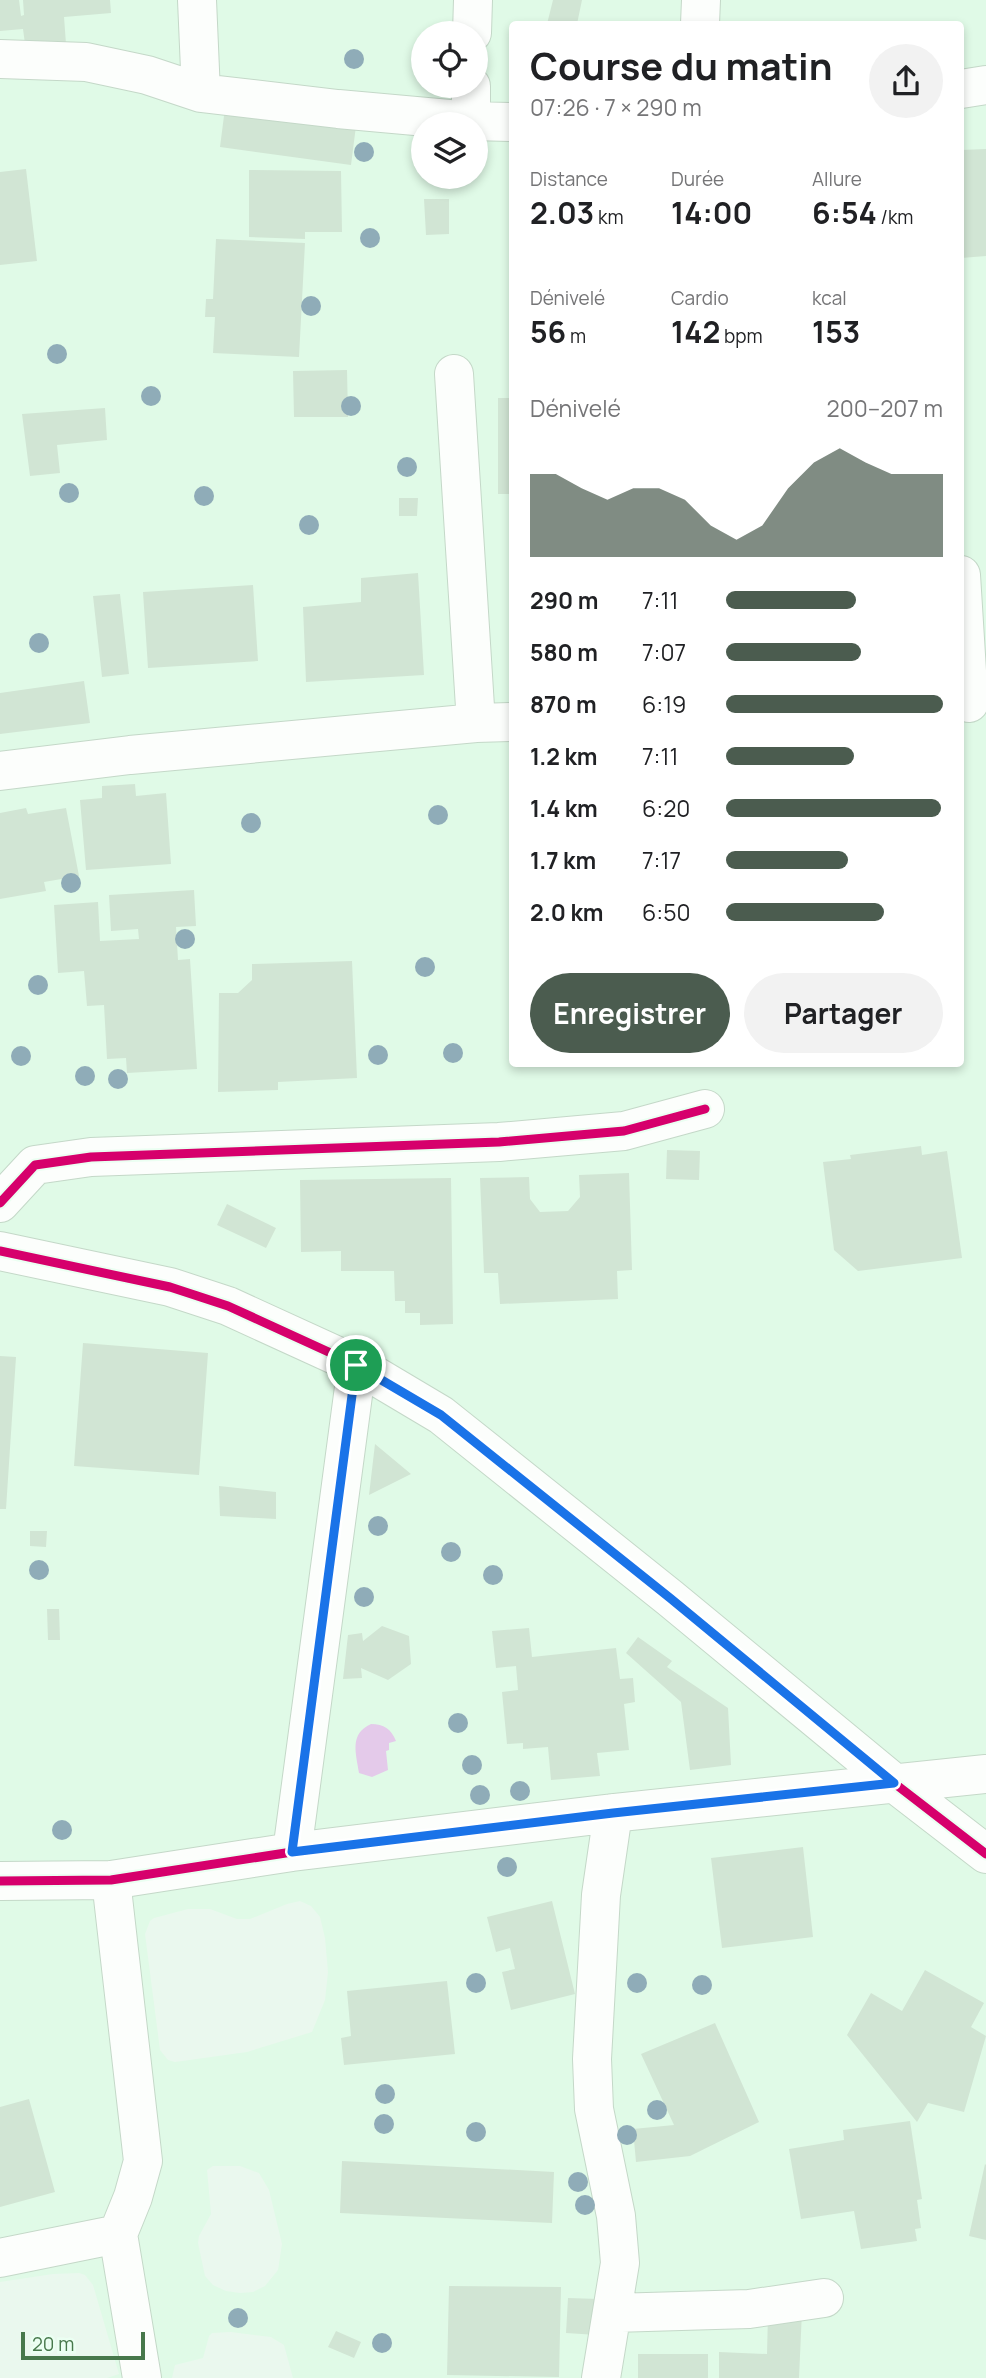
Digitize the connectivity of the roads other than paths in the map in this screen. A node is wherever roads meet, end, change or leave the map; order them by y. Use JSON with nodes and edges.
{"nodes":[{"id":1,"x":197,"y":0,"type":"edge"},
{"id":2,"x":472,"y":0,"type":"edge"},
{"id":3,"x":701,"y":0,"type":"edge"},
{"id":4,"x":472,"y":21,"type":"edge"},
{"id":5,"x":700,"y":21,"type":"edge"},
{"id":6,"x":0,"y":59,"type":"edge"},
{"id":7,"x":986,"y":85,"type":"edge"},
{"id":8,"x":964,"y":89,"type":"edge"},
{"id":9,"x":201,"y":93,"type":"junction"},
{"id":10,"x":471,"y":103,"type":"edge"},
{"id":11,"x":509,"y":120,"type":"edge"},
{"id":12,"x":454,"y":374,"type":"dead end"},
{"id":13,"x":964,"y":610,"type":"edge"},
{"id":14,"x":972,"y":703,"type":"edge"},
{"id":15,"x":495,"y":723,"type":"edge"},
{"id":16,"x":0,"y":771,"type":"edge"},
{"id":17,"x":705,"y":1109,"type":"dead end"},
{"id":18,"x":0,"y":1203,"type":"edge"},
{"id":19,"x":0,"y":1251,"type":"edge"},
{"id":20,"x":356,"y":1365,"type":"junction"},
{"id":21,"x":986,"y":1774,"type":"edge"},
{"id":22,"x":894,"y":1783,"type":"junction"},
{"id":23,"x":613,"y":1813,"type":"junction"},
{"id":24,"x":292,"y":1852,"type":"junction"},
{"id":25,"x":986,"y":1854,"type":"edge"},
{"id":26,"x":111,"y":1880,"type":"junction"},
{"id":27,"x":0,"y":1881,"type":"edge"},
{"id":28,"x":118,"y":2234,"type":"junction"},
{"id":29,"x":0,"y":2259,"type":"edge"},
{"id":30,"x":824,"y":2298,"type":"dead end"},
{"id":31,"x":613,"y":2313,"type":"junction"},
{"id":32,"x":142,"y":2378,"type":"edge"},
{"id":33,"x":601,"y":2378,"type":"edge"}],
"edges":[{"from":1,"to":9,"type":"street"},
{"from":2,"to":4,"type":"street"},
{"from":3,"to":5,"type":"street"},
{"from":6,"to":9,"type":"street"},
{"from":7,"to":8,"type":"street"},
{"from":9,"to":10,"type":"street"},
{"from":10,"to":11,"type":"street"},
{"from":12,"to":15,"type":"street"},
{"from":13,"to":14,"type":"street"},
{"from":15,"to":16,"type":"street"},
{"from":17,"to":18,"type":"street"},
{"from":19,"to":20,"type":"street"},
{"from":20,"to":22,"type":"street"},
{"from":20,"to":24,"type":"street"},
{"from":21,"to":22,"type":"street"},
{"from":22,"to":23,"type":"street"},
{"from":22,"to":25,"type":"street"},
{"from":23,"to":24,"type":"street"},
{"from":23,"to":31,"type":"street"},
{"from":24,"to":26,"type":"street"},
{"from":26,"to":27,"type":"street"},
{"from":26,"to":28,"type":"street"},
{"from":28,"to":29,"type":"street"},
{"from":28,"to":32,"type":"street"},
{"from":30,"to":31,"type":"street"},
{"from":31,"to":33,"type":"street"}]}
